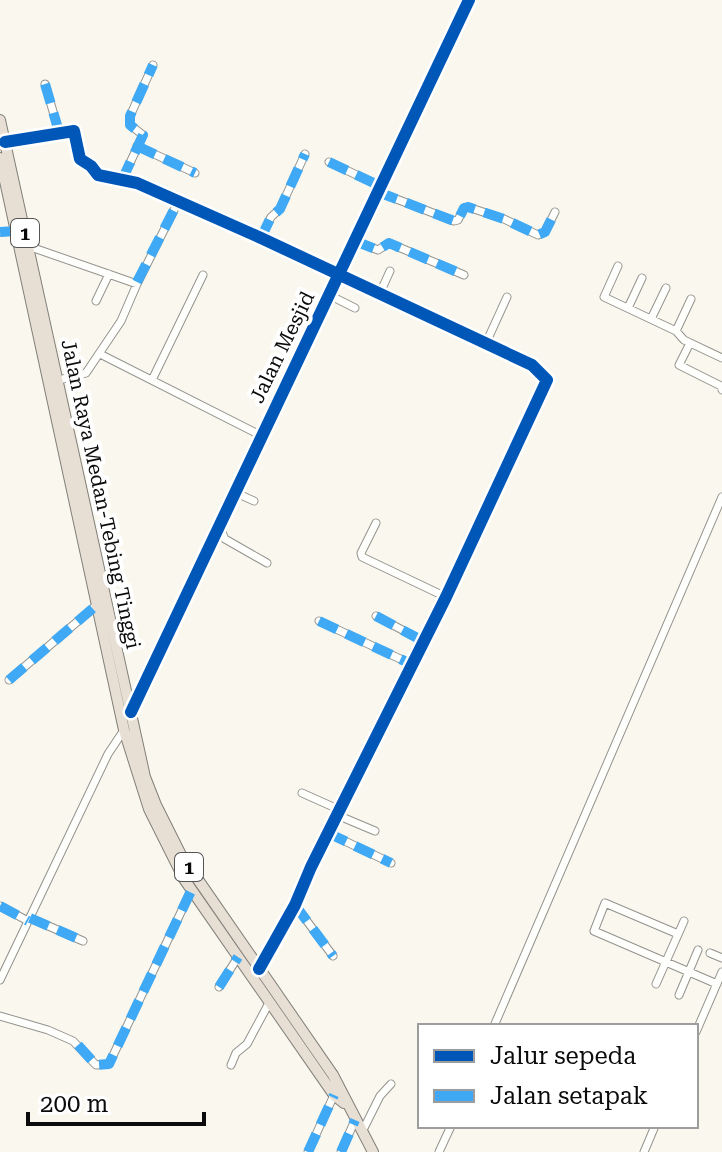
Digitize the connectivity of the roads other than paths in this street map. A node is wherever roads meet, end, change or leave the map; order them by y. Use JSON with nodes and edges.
{"nodes":[{"id":1,"x":469,"y":0,"type":"edge"},
{"id":2,"x":153,"y":65,"type":"dead end"},
{"id":3,"x":45,"y":84,"type":"dead end"},
{"id":4,"x":0,"y":120,"type":"edge"},
{"id":5,"x":59,"y":132,"type":"junction"},
{"id":6,"x":5,"y":142,"type":"junction"},
{"id":7,"x":137,"y":146,"type":"junction"},
{"id":8,"x":305,"y":154,"type":"dead end"},
{"id":9,"x":0,"y":158,"type":"edge"},
{"id":10,"x":329,"y":162,"type":"dead end"},
{"id":11,"x":195,"y":173,"type":"dead end"},
{"id":12,"x":122,"y":180,"type":"junction"},
{"id":13,"x":379,"y":189,"type":"junction"},
{"id":14,"x":178,"y":202,"type":"junction"},
{"id":15,"x":555,"y":212,"type":"dead end"},
{"id":16,"x":16,"y":231,"type":"junction"},
{"id":17,"x":0,"y":232,"type":"edge"},
{"id":18,"x":261,"y":238,"type":"junction"},
{"id":19,"x":355,"y":241,"type":"junction"},
{"id":20,"x":28,"y":246,"type":"junction"},
{"id":21,"x":618,"y":266,"type":"dead end"},
{"id":22,"x":390,"y":271,"type":"dead end"},
{"id":23,"x":109,"y":274,"type":"junction"},
{"id":24,"x":339,"y":274,"type":"junction"},
{"id":25,"x":203,"y":275,"type":"dead end"},
{"id":26,"x":464,"y":275,"type":"dead end"},
{"id":27,"x":642,"y":278,"type":"dead end"},
{"id":28,"x":137,"y":284,"type":"junction"},
{"id":29,"x":666,"y":288,"type":"dead end"},
{"id":30,"x":380,"y":293,"type":"junction"},
{"id":31,"x":329,"y":295,"type":"junction"},
{"id":32,"x":507,"y":297,"type":"dead end"},
{"id":33,"x":691,"y":299,"type":"dead end"},
{"id":34,"x":96,"y":301,"type":"dead end"},
{"id":35,"x":355,"y":308,"type":"dead end"},
{"id":36,"x":628,"y":308,"type":"junction"},
{"id":37,"x":651,"y":319,"type":"junction"},
{"id":38,"x":676,"y":331,"type":"junction"},
{"id":39,"x":486,"y":343,"type":"junction"},
{"id":40,"x":690,"y":343,"type":"junction"},
{"id":41,"x":46,"y":347,"type":"junction"},
{"id":42,"x":100,"y":354,"type":"junction"},
{"id":43,"x":722,"y":358,"type":"edge"},
{"id":44,"x":59,"y":380,"type":"junction"},
{"id":45,"x":152,"y":380,"type":"junction"},
{"id":46,"x":722,"y":390,"type":"edge"},
{"id":47,"x":262,"y":436,"type":"junction"},
{"id":48,"x":234,"y":492,"type":"junction"},
{"id":49,"x":722,"y":497,"type":"edge"},
{"id":50,"x":254,"y":501,"type":"dead end"},
{"id":51,"x":376,"y":523,"type":"dead end"},
{"id":52,"x":220,"y":528,"type":"junction"},
{"id":53,"x":267,"y":563,"type":"dead end"},
{"id":54,"x":446,"y":597,"type":"junction"},
{"id":55,"x":98,"y":604,"type":"junction"},
{"id":56,"x":376,"y":616,"type":"dead end"},
{"id":57,"x":319,"y":621,"type":"dead end"},
{"id":58,"x":423,"y":641,"type":"junction"},
{"id":59,"x":411,"y":664,"type":"junction"},
{"id":60,"x":9,"y":680,"type":"dead end"},
{"id":61,"x":131,"y":712,"type":"junction"},
{"id":62,"x":124,"y":730,"type":"junction"},
{"id":63,"x":302,"y":793,"type":"dead end"},
{"id":64,"x":338,"y":812,"type":"junction"},
{"id":65,"x":375,"y":831,"type":"dead end"},
{"id":66,"x":328,"y":833,"type":"junction"},
{"id":67,"x":391,"y":863,"type":"dead end"},
{"id":68,"x":191,"y":891,"type":"junction"},
{"id":69,"x":295,"y":905,"type":"junction"},
{"id":70,"x":0,"y":906,"type":"edge"},
{"id":71,"x":29,"y":919,"type":"junction"},
{"id":72,"x":684,"y":921,"type":"dead end"},
{"id":73,"x":678,"y":934,"type":"junction"},
{"id":74,"x":83,"y":941,"type":"dead end"},
{"id":75,"x":698,"y":950,"type":"dead end"},
{"id":76,"x":710,"y":953,"type":"dead end"},
{"id":77,"x":333,"y":956,"type":"dead end"},
{"id":78,"x":238,"y":957,"type":"junction"},
{"id":79,"x":722,"y":958,"type":"edge"},
{"id":80,"x":665,"y":962,"type":"junction"},
{"id":81,"x":259,"y":969,"type":"junction"},
{"id":82,"x":689,"y":972,"type":"junction"},
{"id":83,"x":722,"y":972,"type":"edge"},
{"id":84,"x":0,"y":980,"type":"edge"},
{"id":85,"x":656,"y":984,"type":"dead end"},
{"id":86,"x":717,"y":984,"type":"junction"},
{"id":87,"x":219,"y":987,"type":"dead end"},
{"id":88,"x":679,"y":995,"type":"dead end"},
{"id":89,"x":269,"y":1003,"type":"junction"},
{"id":90,"x":0,"y":1016,"type":"edge"},
{"id":91,"x":495,"y":1024,"type":"edge"},
{"id":92,"x":698,"y":1027,"type":"edge"},
{"id":93,"x":231,"y":1065,"type":"dead end"},
{"id":94,"x":391,"y":1084,"type":"dead end"},
{"id":95,"x":334,"y":1095,"type":"junction"},
{"id":96,"x":348,"y":1107,"type":"junction"},
{"id":97,"x":355,"y":1120,"type":"junction"},
{"id":98,"x":450,"y":1128,"type":"edge"},
{"id":99,"x":654,"y":1128,"type":"edge"},
{"id":100,"x":362,"y":1132,"type":"junction"},
{"id":101,"x":308,"y":1152,"type":"edge"},
{"id":102,"x":341,"y":1152,"type":"edge"},
{"id":103,"x":373,"y":1152,"type":"edge"},
{"id":104,"x":439,"y":1152,"type":"edge"},
{"id":105,"x":644,"y":1152,"type":"edge"}],
"edges":[{"from":1,"to":13,"type":"street","name":"Jalan Mesjid"},
{"from":2,"to":7,"type":"street"},
{"from":3,"to":5,"type":"street"},
{"from":4,"to":6,"type":"highway","name":"Jalan Raya Medan-Tebing Tinggi","number":"1"},
{"from":5,"to":6,"type":"street"},
{"from":5,"to":12,"type":"street"},
{"from":6,"to":20,"type":"highway","name":"Jalan Raya Medan-Tebing Tinggi","number":"1"},
{"from":7,"to":11,"type":"street"},
{"from":7,"to":12,"type":"street"},
{"from":8,"to":18,"type":"street"},
{"from":9,"to":16,"type":"highway","name":"Jalan Raya Medan-Tebing Tinggi","number":"1"},
{"from":10,"to":13,"type":"street"},
{"from":12,"to":14,"type":"street"},
{"from":13,"to":15,"type":"street"},
{"from":13,"to":19,"type":"street","name":"Jalan Mesjid"},
{"from":14,"to":18,"type":"street"},
{"from":14,"to":28,"type":"street"},
{"from":16,"to":17,"type":"street"},
{"from":16,"to":41,"type":"highway","name":"Jalan Raya Medan-Tebing Tinggi","number":"1"},
{"from":18,"to":24,"type":"street"},
{"from":19,"to":24,"type":"street","name":"Jalan Mesjid"},
{"from":19,"to":26,"type":"street"},
{"from":20,"to":23,"type":"street"},
{"from":20,"to":41,"type":"highway","name":"Jalan Raya Medan-Tebing Tinggi","number":"1"},
{"from":21,"to":36,"type":"street"},
{"from":22,"to":30,"type":"street"},
{"from":23,"to":28,"type":"street"},
{"from":23,"to":34,"type":"street"},
{"from":24,"to":30,"type":"street"},
{"from":24,"to":31,"type":"street","name":"Jalan Mesjid"},
{"from":25,"to":45,"type":"street"},
{"from":27,"to":36,"type":"street"},
{"from":28,"to":42,"type":"street"},
{"from":29,"to":37,"type":"street"},
{"from":30,"to":39,"type":"street"},
{"from":31,"to":35,"type":"street"},
{"from":31,"to":47,"type":"street","name":"Jalan Mesjid"},
{"from":32,"to":39,"type":"street"},
{"from":33,"to":38,"type":"street"},
{"from":36,"to":37,"type":"street"},
{"from":37,"to":38,"type":"street"},
{"from":38,"to":40,"type":"street"},
{"from":39,"to":54,"type":"street"},
{"from":40,"to":43,"type":"street"},
{"from":40,"to":46,"type":"street"},
{"from":41,"to":44,"type":"highway","name":"Jalan Raya Medan-Tebing Tinggi","number":"1"},
{"from":41,"to":55,"type":"highway","name":"Jalan Raya Medan-Tebing Tinggi","number":"1"},
{"from":42,"to":44,"type":"street"},
{"from":42,"to":45,"type":"street"},
{"from":44,"to":61,"type":"highway","name":"Jalan Raya Medan-Tebing Tinggi","number":"1"},
{"from":45,"to":47,"type":"street"},
{"from":47,"to":48,"type":"street","name":"Jalan Mesjid"},
{"from":48,"to":50,"type":"street"},
{"from":48,"to":52,"type":"street","name":"Jalan Mesjid"},
{"from":49,"to":91,"type":"street"},
{"from":51,"to":54,"type":"street"},
{"from":52,"to":53,"type":"street"},
{"from":52,"to":61,"type":"street","name":"Jalan Mesjid"},
{"from":54,"to":58,"type":"street"},
{"from":55,"to":60,"type":"street"},
{"from":55,"to":62,"type":"highway","name":"Jalan Raya Medan-Tebing Tinggi","number":"1"},
{"from":56,"to":58,"type":"street"},
{"from":57,"to":59,"type":"street"},
{"from":58,"to":59,"type":"street"},
{"from":59,"to":64,"type":"street"},
{"from":61,"to":81,"type":"highway","name":"Jalan Raya Medan-Tebing Tinggi","number":"1"},
{"from":62,"to":68,"type":"highway","name":"Jalan Raya Medan-Tebing Tinggi","number":"1"},
{"from":62,"to":71,"type":"street"},
{"from":63,"to":64,"type":"street"},
{"from":64,"to":65,"type":"street"},
{"from":64,"to":66,"type":"street"},
{"from":66,"to":67,"type":"street"},
{"from":66,"to":69,"type":"street"},
{"from":68,"to":78,"type":"highway","name":"Jalan Raya Medan-Tebing Tinggi","number":"1"},
{"from":68,"to":90,"type":"street"},
{"from":69,"to":77,"type":"street"},
{"from":69,"to":81,"type":"street"},
{"from":70,"to":71,"type":"street"},
{"from":71,"to":74,"type":"street"},
{"from":71,"to":84,"type":"street"},
{"from":72,"to":73,"type":"street"},
{"from":73,"to":80,"type":"street"},
{"from":73,"to":80,"type":"street"},
{"from":75,"to":82,"type":"street"},
{"from":76,"to":79,"type":"street"},
{"from":78,"to":87,"type":"street"},
{"from":78,"to":89,"type":"highway","name":"Jalan Raya Medan-Tebing Tinggi","number":"1"},
{"from":80,"to":82,"type":"street"},
{"from":80,"to":85,"type":"street"},
{"from":81,"to":96,"type":"highway","name":"Jalan Raya Medan-Tebing Tinggi","number":"1"},
{"from":82,"to":86,"type":"street"},
{"from":82,"to":88,"type":"street"},
{"from":83,"to":86,"type":"street"},
{"from":86,"to":92,"type":"street"},
{"from":89,"to":93,"type":"street"},
{"from":89,"to":95,"type":"highway","name":"Jalan Raya Medan-Tebing Tinggi","number":"1"},
{"from":94,"to":100,"type":"street"},
{"from":95,"to":96,"type":"highway","name":"Jalan Raya Medan-Tebing Tinggi","number":"1"},
{"from":95,"to":101,"type":"street"},
{"from":96,"to":97,"type":"highway","name":"Jalan Raya Medan-Tebing Tinggi","number":"1"},
{"from":97,"to":100,"type":"highway","name":"Jalan Raya Medan-Tebing Tinggi","number":"1"},
{"from":97,"to":102,"type":"street"},
{"from":98,"to":104,"type":"street"},
{"from":99,"to":105,"type":"street"},
{"from":100,"to":103,"type":"highway","name":"Jalan Raya Medan-Tebing Tinggi","number":"1"}]}
